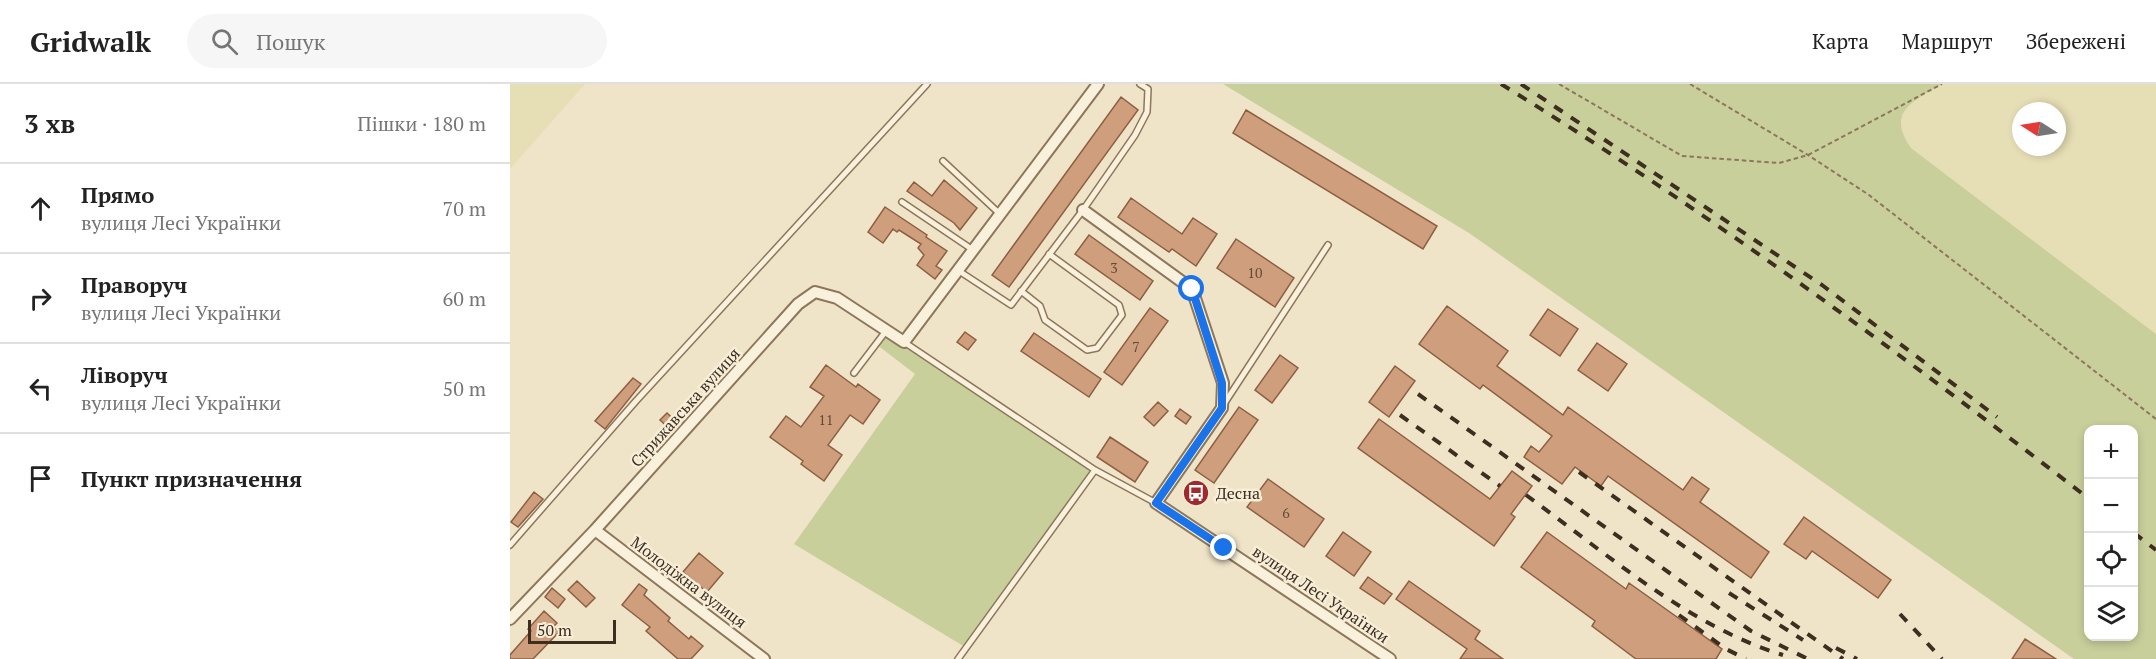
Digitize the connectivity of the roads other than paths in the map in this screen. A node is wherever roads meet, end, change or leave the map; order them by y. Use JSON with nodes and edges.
{"nodes":[{"id":1,"x":927,"y":84,"type":"edge"},
{"id":2,"x":1098,"y":84,"type":"edge"},
{"id":3,"x":1140,"y":84,"type":"edge"},
{"id":4,"x":943,"y":161,"type":"dead end"},
{"id":5,"x":902,"y":202,"type":"dead end"},
{"id":6,"x":1083,"y":210,"type":"junction"},
{"id":7,"x":1001,"y":215,"type":"junction"},
{"id":8,"x":1328,"y":245,"type":"dead end"},
{"id":9,"x":974,"y":251,"type":"junction"},
{"id":10,"x":1049,"y":255,"type":"junction"},
{"id":11,"x":959,"y":271,"type":"junction"},
{"id":12,"x":1021,"y":291,"type":"junction"},
{"id":13,"x":886,"y":331,"type":"junction"},
{"id":14,"x":904,"y":342,"type":"junction"},
{"id":15,"x":854,"y":373,"type":"dead end"},
{"id":16,"x":1222,"y":408,"type":"junction"},
{"id":17,"x":1095,"y":470,"type":"junction"},
{"id":18,"x":1156,"y":503,"type":"junction"},
{"id":19,"x":595,"y":530,"type":"junction"},
{"id":20,"x":510,"y":545,"type":"edge"},
{"id":21,"x":510,"y":619,"type":"edge"},
{"id":22,"x":764,"y":659,"type":"edge"},
{"id":23,"x":958,"y":659,"type":"edge"},
{"id":24,"x":1390,"y":659,"type":"edge"}],
"edges":[{"from":1,"to":20,"type":"lane"},
{"from":2,"to":7,"type":"street"},
{"from":3,"to":6,"type":"lane"},
{"from":4,"to":7,"type":"lane"},
{"from":5,"to":9,"type":"lane"},
{"from":6,"to":10,"type":"lane"},
{"from":6,"to":16,"type":"street"},
{"from":7,"to":9,"type":"street"},
{"from":8,"to":16,"type":"lane"},
{"from":9,"to":11,"type":"street"},
{"from":10,"to":12,"type":"lane"},
{"from":10,"to":12,"type":"lane"},
{"from":11,"to":12,"type":"lane"},
{"from":11,"to":14,"type":"street"},
{"from":13,"to":14,"type":"street","name":"Стрижавська вулиця"},
{"from":13,"to":15,"type":"lane"},
{"from":13,"to":19,"type":"street","name":"Стрижавська вулиця"},
{"from":14,"to":17,"type":"lane"},
{"from":16,"to":18,"type":"street"},
{"from":17,"to":18,"type":"lane"},
{"from":17,"to":23,"type":"lane"},
{"from":18,"to":24,"type":"street","name":"вулиця Лесі Українки"},
{"from":19,"to":21,"type":"street","name":"Стрижавська вулиця"},
{"from":19,"to":22,"type":"street","name":"Молодіжна вулиця"}]}
